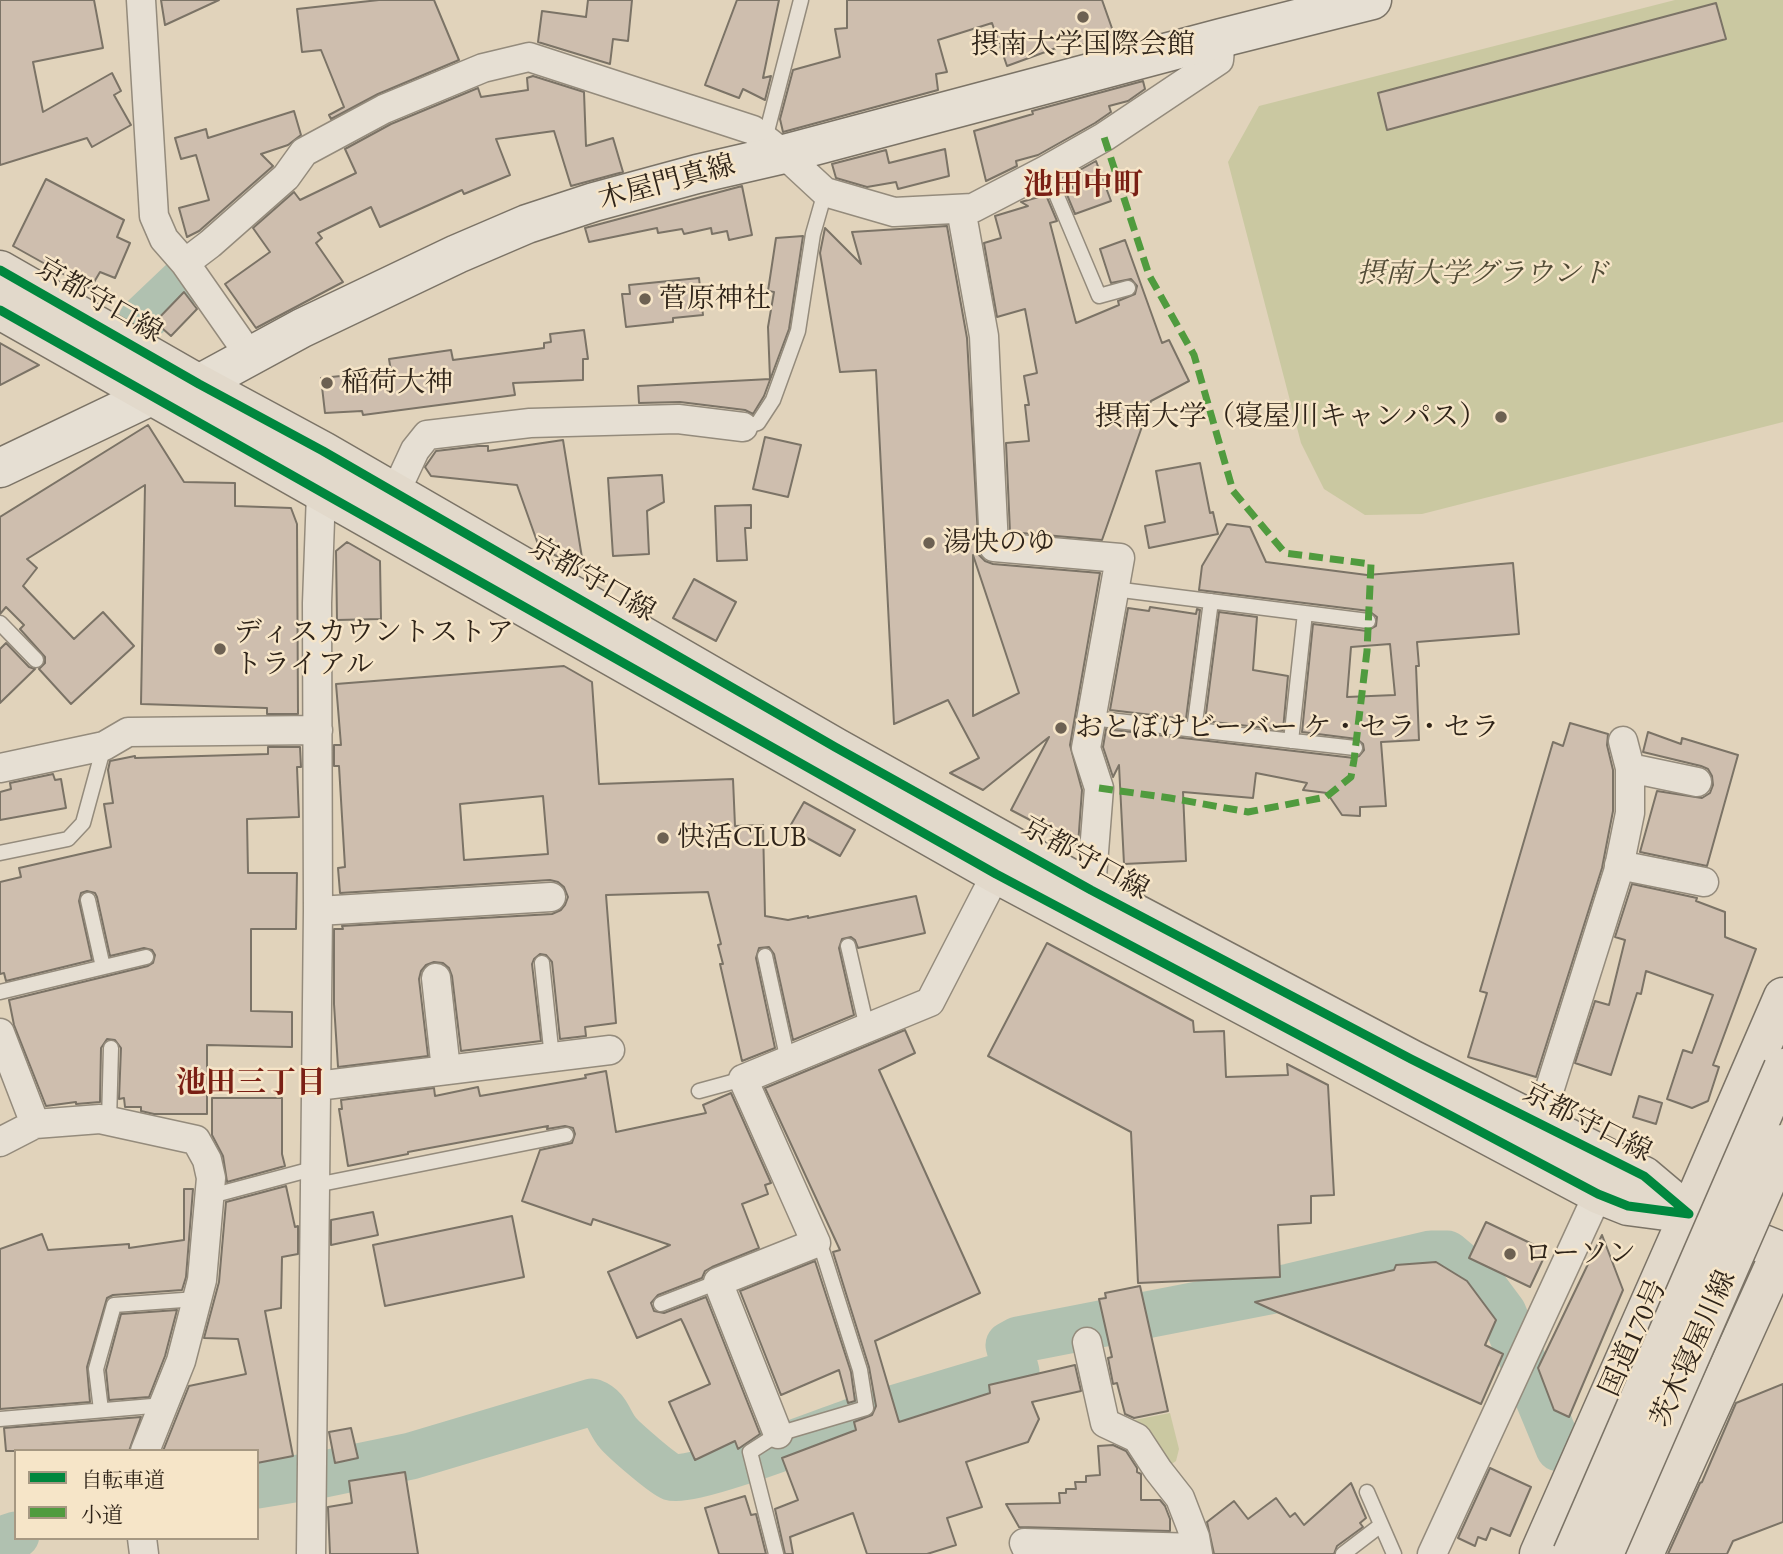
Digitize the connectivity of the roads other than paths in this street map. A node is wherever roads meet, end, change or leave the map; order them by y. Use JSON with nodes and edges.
{"nodes":[{"id":1,"x":141,"y":0,"type":"edge"},
{"id":2,"x":801,"y":0,"type":"edge"},
{"id":3,"x":1372,"y":0,"type":"edge"},
{"id":4,"x":1221,"y":38,"type":"junction"},
{"id":5,"x":775,"y":147,"type":"junction"},
{"id":6,"x":1049,"y":176,"type":"junction"},
{"id":7,"x":825,"y":192,"type":"junction"},
{"id":8,"x":963,"y":215,"type":"junction"},
{"id":9,"x":185,"y":263,"type":"junction"},
{"id":10,"x":0,"y":271,"type":"edge"},
{"id":11,"x":1128,"y":288,"type":"dead end"},
{"id":12,"x":0,"y":310,"type":"edge"},
{"id":13,"x":250,"y":356,"type":"junction"},
{"id":14,"x":199,"y":384,"type":"junction"},
{"id":15,"x":151,"y":396,"type":"junction"},
{"id":16,"x":743,"y":427,"type":"joint"},
{"id":17,"x":0,"y":468,"type":"edge"},
{"id":18,"x":321,"y":493,"type":"junction"},
{"id":19,"x":395,"y":493,"type":"junction"},
{"id":20,"x":1114,"y":589,"type":"junction"},
{"id":21,"x":1211,"y":601,"type":"junction"},
{"id":22,"x":1305,"y":613,"type":"junction"},
{"id":23,"x":1368,"y":621,"type":"dead end"},
{"id":24,"x":0,"y":623,"type":"edge"},
{"id":25,"x":36,"y":660,"type":"dead end"},
{"id":26,"x":1091,"y":718,"type":"junction"},
{"id":27,"x":318,"y":730,"type":"junction"},
{"id":28,"x":1194,"y":730,"type":"junction"},
{"id":29,"x":1291,"y":741,"type":"junction"},
{"id":30,"x":104,"y":746,"type":"junction"},
{"id":31,"x":1355,"y":748,"type":"dead end"},
{"id":32,"x":0,"y":768,"type":"edge"},
{"id":33,"x":1697,"y":782,"type":"dead end"},
{"id":34,"x":0,"y":853,"type":"edge"},
{"id":35,"x":1619,"y":865,"type":"junction"},
{"id":36,"x":996,"y":874,"type":"junction"},
{"id":37,"x":1704,"y":882,"type":"dead end"},
{"id":38,"x":1091,"y":890,"type":"junction"},
{"id":39,"x":551,"y":897,"type":"dead end"},
{"id":40,"x":88,"y":900,"type":"dead end"},
{"id":41,"x":318,"y":911,"type":"junction"},
{"id":42,"x":848,"y":946,"type":"dead end"},
{"id":43,"x":765,"y":956,"type":"dead end"},
{"id":44,"x":146,"y":957,"type":"dead end"},
{"id":45,"x":542,"y":963,"type":"dead end"},
{"id":46,"x":103,"y":967,"type":"junction"},
{"id":47,"x":436,"y":978,"type":"dead end"},
{"id":48,"x":0,"y":992,"type":"edge"},
{"id":49,"x":1783,"y":996,"type":"edge"},
{"id":50,"x":867,"y":1028,"type":"junction"},
{"id":51,"x":0,"y":1033,"type":"edge"},
{"id":52,"x":111,"y":1048,"type":"dead end"},
{"id":53,"x":610,"y":1050,"type":"dead end"},
{"id":54,"x":552,"y":1058,"type":"junction"},
{"id":55,"x":788,"y":1061,"type":"junction"},
{"id":56,"x":1783,"y":1068,"type":"edge"},
{"id":57,"x":446,"y":1070,"type":"junction"},
{"id":58,"x":743,"y":1079,"type":"junction"},
{"id":59,"x":317,"y":1086,"type":"junction"},
{"id":60,"x":699,"y":1091,"type":"dead end"},
{"id":61,"x":109,"y":1121,"type":"junction"},
{"id":62,"x":1539,"y":1123,"type":"junction"},
{"id":63,"x":35,"y":1124,"type":"junction"},
{"id":64,"x":566,"y":1135,"type":"dead end"},
{"id":65,"x":0,"y":1142,"type":"edge"},
{"id":66,"x":1783,"y":1144,"type":"edge"},
{"id":67,"x":316,"y":1177,"type":"junction"},
{"id":68,"x":1598,"y":1194,"type":"junction"},
{"id":69,"x":211,"y":1196,"type":"junction"},
{"id":70,"x":1689,"y":1213,"type":"junction"},
{"id":71,"x":816,"y":1243,"type":"junction"},
{"id":72,"x":1782,"y":1250,"type":"edge"},
{"id":73,"x":718,"y":1282,"type":"junction"},
{"id":74,"x":197,"y":1299,"type":"junction"},
{"id":75,"x":661,"y":1304,"type":"dead end"},
{"id":76,"x":1087,"y":1342,"type":"dead end"},
{"id":77,"x":164,"y":1405,"type":"junction"},
{"id":78,"x":101,"y":1410,"type":"junction"},
{"id":79,"x":0,"y":1419,"type":"edge"},
{"id":80,"x":778,"y":1434,"type":"junction"},
{"id":81,"x":146,"y":1449,"type":"edge"},
{"id":82,"x":1367,"y":1492,"type":"dead end"},
{"id":83,"x":1381,"y":1525,"type":"junction"},
{"id":84,"x":1197,"y":1551,"type":"edge"},
{"id":85,"x":311,"y":1554,"type":"edge"},
{"id":86,"x":776,"y":1554,"type":"edge"},
{"id":87,"x":1029,"y":1554,"type":"edge"},
{"id":88,"x":1343,"y":1554,"type":"edge"},
{"id":89,"x":1394,"y":1554,"type":"edge"},
{"id":90,"x":1432,"y":1554,"type":"edge"},
{"id":91,"x":1539,"y":1554,"type":"edge"},
{"id":92,"x":1572,"y":1554,"type":"edge"},
{"id":93,"x":1604,"y":1554,"type":"edge"},
{"id":94,"x":1644,"y":1554,"type":"edge"}],
"edges":[{"from":1,"to":9,"type":"street"},
{"from":2,"to":5,"type":"lane"},
{"from":3,"to":4,"type":"main road","name":"木屋門真線"},
{"from":4,"to":5,"type":"main road","name":"木屋門真線"},
{"from":4,"to":6,"type":"street"},
{"from":5,"to":7,"type":"street"},
{"from":5,"to":9,"type":"street"},
{"from":5,"to":13,"type":"main road","name":"木屋門真線"},
{"from":6,"to":8,"type":"street"},
{"from":6,"to":11,"type":"lane"},
{"from":7,"to":8,"type":"street"},
{"from":7,"to":16,"type":"lane"},
{"from":8,"to":20,"type":"street"},
{"from":9,"to":13,"type":"street"},
{"from":10,"to":14,"type":"main road","name":"京都守口線"},
{"from":12,"to":15,"type":"main road","name":"京都守口線"},
{"from":13,"to":14,"type":"main road","name":"木屋門真線"},
{"from":14,"to":15,"type":"main road","name":"木屋門真線"},
{"from":14,"to":19,"type":"main road","name":"京都守口線"},
{"from":15,"to":17,"type":"main road","name":"木屋門真線"},
{"from":15,"to":18,"type":"main road","name":"京都守口線"},
{"from":16,"to":19,"type":"street"},
{"from":18,"to":27,"type":"street"},
{"from":18,"to":36,"type":"main road","name":"京都守口線"},
{"from":19,"to":38,"type":"main road","name":"京都守口線"},
{"from":20,"to":21,"type":"lane"},
{"from":20,"to":26,"type":"street"},
{"from":21,"to":22,"type":"lane"},
{"from":21,"to":28,"type":"lane"},
{"from":22,"to":23,"type":"lane"},
{"from":22,"to":29,"type":"lane"},
{"from":24,"to":25,"type":"lane"},
{"from":26,"to":28,"type":"lane"},
{"from":26,"to":38,"type":"street"},
{"from":27,"to":30,"type":"street"},
{"from":27,"to":41,"type":"street"},
{"from":28,"to":29,"type":"lane"},
{"from":29,"to":31,"type":"lane"},
{"from":30,"to":32,"type":"street"},
{"from":30,"to":34,"type":"lane"},
{"from":33,"to":35,"type":"street"},
{"from":35,"to":37,"type":"street"},
{"from":35,"to":62,"type":"street"},
{"from":36,"to":50,"type":"street"},
{"from":36,"to":68,"type":"main road","name":"京都守口線"},
{"from":38,"to":62,"type":"main road","name":"京都守口線"},
{"from":39,"to":41,"type":"street"},
{"from":40,"to":46,"type":"lane"},
{"from":41,"to":59,"type":"street"},
{"from":42,"to":50,"type":"lane"},
{"from":43,"to":55,"type":"lane"},
{"from":44,"to":46,"type":"lane"},
{"from":45,"to":54,"type":"lane"},
{"from":46,"to":48,"type":"lane"},
{"from":47,"to":57,"type":"street"},
{"from":49,"to":70,"type":"main road","name":"国道170号"},
{"from":50,"to":55,"type":"street"},
{"from":51,"to":63,"type":"street"},
{"from":52,"to":61,"type":"lane"},
{"from":53,"to":54,"type":"street"},
{"from":54,"to":57,"type":"street"},
{"from":55,"to":58,"type":"street"},
{"from":56,"to":92,"type":"main road","name":"茨木寝屋川線","bridge":true},
{"from":57,"to":59,"type":"street"},
{"from":58,"to":60,"type":"lane"},
{"from":58,"to":71,"type":"street"},
{"from":59,"to":67,"type":"street"},
{"from":61,"to":63,"type":"street"},
{"from":61,"to":69,"type":"street"},
{"from":62,"to":70,"type":"main road","name":"京都守口線"},
{"from":63,"to":65,"type":"street"},
{"from":64,"to":67,"type":"lane"},
{"from":66,"to":93,"type":"main road","name":"茨木寝屋川線","bridge":true},
{"from":67,"to":69,"type":"lane"},
{"from":67,"to":85,"type":"street"},
{"from":68,"to":70,"type":"main road","name":"京都守口線"},
{"from":68,"to":90,"type":"street"},
{"from":69,"to":74,"type":"street"},
{"from":70,"to":72,"type":"main road"},
{"from":70,"to":91,"type":"main road","name":"国道170号"},
{"from":71,"to":73,"type":"street"},
{"from":71,"to":80,"type":"lane"},
{"from":72,"to":94,"type":"main road"},
{"from":73,"to":75,"type":"lane"},
{"from":73,"to":80,"type":"street"},
{"from":74,"to":77,"type":"street"},
{"from":74,"to":78,"type":"lane"},
{"from":76,"to":84,"type":"street"},
{"from":77,"to":78,"type":"lane"},
{"from":77,"to":81,"type":"street"},
{"from":78,"to":79,"type":"lane"},
{"from":80,"to":86,"type":"lane"},
{"from":82,"to":83,"type":"lane"},
{"from":83,"to":88,"type":"lane"},
{"from":83,"to":89,"type":"lane"},
{"from":84,"to":87,"type":"street"}]}
